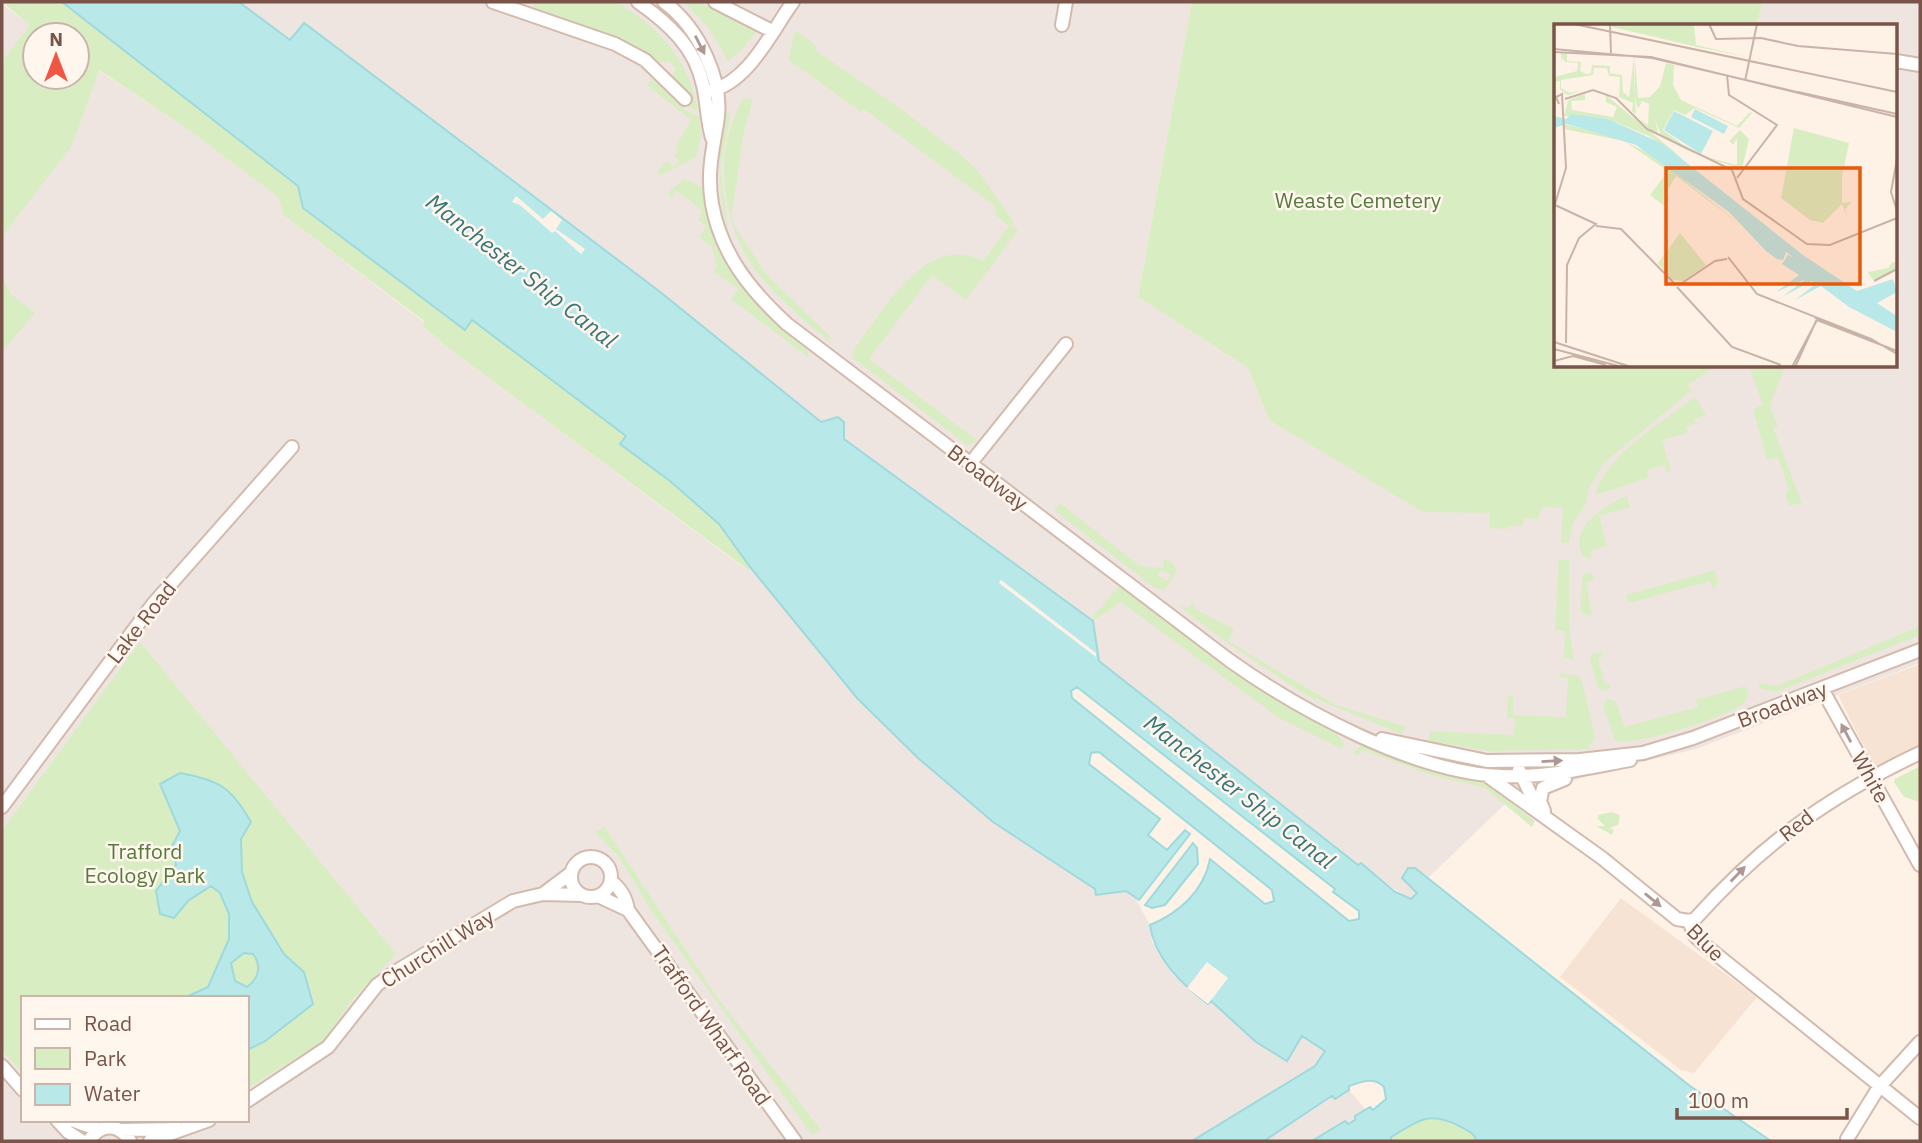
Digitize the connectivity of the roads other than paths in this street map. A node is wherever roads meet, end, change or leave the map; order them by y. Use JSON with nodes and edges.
{"nodes":[{"id":1,"x":494,"y":2,"type":"edge"},
{"id":2,"x":638,"y":2,"type":"edge"},
{"id":3,"x":715,"y":2,"type":"edge"},
{"id":4,"x":793,"y":2,"type":"edge"},
{"id":5,"x":1066,"y":2,"type":"edge"},
{"id":6,"x":670,"y":4,"type":"edge"},
{"id":7,"x":520,"y":6,"type":"edge"},
{"id":8,"x":1062,"y":25,"type":"dead end"},
{"id":9,"x":676,"y":31,"type":"junction"},
{"id":10,"x":772,"y":31,"type":"junction"},
{"id":11,"x":1898,"y":61,"type":"edge"},
{"id":12,"x":1920,"y":65,"type":"edge"},
{"id":13,"x":710,"y":91,"type":"junction"},
{"id":14,"x":685,"y":99,"type":"dead end"},
{"id":15,"x":1066,"y":344,"type":"dead end"},
{"id":16,"x":292,"y":447,"type":"dead end"},
{"id":17,"x":970,"y":464,"type":"junction"},
{"id":18,"x":1920,"y":650,"type":"edge"},
{"id":19,"x":1822,"y":689,"type":"junction"},
{"id":20,"x":1368,"y":738,"type":"junction"},
{"id":21,"x":1398,"y":743,"type":"junction"},
{"id":22,"x":1643,"y":753,"type":"junction"},
{"id":23,"x":1920,"y":753,"type":"edge"},
{"id":24,"x":1630,"y":760,"type":"junction"},
{"id":25,"x":1487,"y":775,"type":"junction"},
{"id":26,"x":1521,"y":776,"type":"junction"},
{"id":27,"x":1870,"y":777,"type":"junction"},
{"id":28,"x":2,"y":807,"type":"edge"},
{"id":29,"x":1544,"y":811,"type":"junction"},
{"id":30,"x":1558,"y":827,"type":"junction"},
{"id":31,"x":1920,"y":865,"type":"edge"},
{"id":32,"x":571,"y":873,"type":"junction"},
{"id":33,"x":611,"y":881,"type":"junction"},
{"id":34,"x":543,"y":894,"type":"junction"},
{"id":35,"x":582,"y":895,"type":"junction"},
{"id":36,"x":598,"y":896,"type":"junction"},
{"id":37,"x":628,"y":910,"type":"junction"},
{"id":38,"x":1689,"y":921,"type":"junction"},
{"id":39,"x":1920,"y":1042,"type":"edge"},
{"id":40,"x":2,"y":1066,"type":"edge"},
{"id":41,"x":1879,"y":1087,"type":"junction"},
{"id":42,"x":21,"y":1088,"type":"edge"},
{"id":43,"x":248,"y":1100,"type":"edge"},
{"id":44,"x":1920,"y":1118,"type":"edge"},
{"id":45,"x":59,"y":1122,"type":"edge"},
{"id":46,"x":77,"y":1122,"type":"edge"},
{"id":47,"x":202,"y":1122,"type":"edge"},
{"id":48,"x":179,"y":1129,"type":"junction"},
{"id":49,"x":99,"y":1130,"type":"junction"},
{"id":50,"x":120,"y":1130,"type":"junction"},
{"id":51,"x":1847,"y":1139,"type":"dead end"},
{"id":52,"x":82,"y":1141,"type":"edge"},
{"id":53,"x":89,"y":1141,"type":"edge"},
{"id":54,"x":130,"y":1141,"type":"edge"},
{"id":55,"x":150,"y":1141,"type":"edge"},
{"id":56,"x":794,"y":1141,"type":"edge"}],
"edges":[{"from":1,"to":7,"type":"street"},
{"from":2,"to":9,"type":"street"},
{"from":3,"to":10,"type":"street"},
{"from":4,"to":10,"type":"street"},
{"from":5,"to":8,"type":"street"},
{"from":6,"to":9,"type":"street"},
{"from":6,"to":13,"type":"street","one_way":true},
{"from":7,"to":14,"type":"street"},
{"from":9,"to":13,"type":"street"},
{"from":10,"to":13,"type":"street"},
{"from":11,"to":12,"type":"street"},
{"from":13,"to":17,"type":"street","name":"Broadway"},
{"from":15,"to":17,"type":"street"},
{"from":16,"to":28,"type":"street","name":"Lake Road"},
{"from":17,"to":20,"type":"street","name":"Broadway"},
{"from":18,"to":19,"type":"street","name":"Broadway"},
{"from":19,"to":22,"type":"street","name":"Broadway"},
{"from":27,"to":19,"type":"street","name":"White","one_way":true},
{"from":20,"to":21,"type":"street","name":"Broadway"},
{"from":20,"to":25,"type":"street","name":"Broadway"},
{"from":21,"to":22,"type":"street","name":"Broadway","one_way":true},
{"from":21,"to":26,"type":"street","name":"Broadway"},
{"from":22,"to":24,"type":"street","name":"Broadway"},
{"from":23,"to":27,"type":"street","name":"Red"},
{"from":24,"to":26,"type":"street","name":"Broadway"},
{"from":24,"to":29,"type":"street","name":"Broadway"},
{"from":25,"to":26,"type":"street","name":"Broadway"},
{"from":25,"to":30,"type":"street","name":"Blue"},
{"from":26,"to":29,"type":"street"},
{"from":27,"to":31,"type":"street","name":"White"},
{"from":38,"to":27,"type":"street","name":"Red","one_way":true},
{"from":29,"to":30,"type":"street"},
{"from":30,"to":38,"type":"street","name":"Blue","one_way":true},
{"from":32,"to":33,"type":"street"},
{"from":32,"to":34,"type":"street","name":"Churchill Way"},
{"from":32,"to":35,"type":"street"},
{"from":33,"to":36,"type":"street"},
{"from":33,"to":37,"type":"street","name":"Trafford Wharf Road"},
{"from":34,"to":35,"type":"street","name":"Churchill Way"},
{"from":34,"to":43,"type":"street","name":"Churchill Way"},
{"from":35,"to":36,"type":"street"},
{"from":36,"to":37,"type":"street","name":"Trafford Wharf Road"},
{"from":37,"to":56,"type":"street","name":"Trafford Wharf Road"},
{"from":38,"to":41,"type":"street","name":"Blue"},
{"from":39,"to":41,"type":"street"},
{"from":40,"to":42,"type":"street"},
{"from":41,"to":44,"type":"street","name":"Blue"},
{"from":41,"to":51,"type":"street"},
{"from":45,"to":52,"type":"street"},
{"from":46,"to":49,"type":"street"},
{"from":47,"to":48,"type":"street"},
{"from":48,"to":50,"type":"street"},
{"from":48,"to":55,"type":"street"},
{"from":49,"to":50,"type":"street"},
{"from":49,"to":53,"type":"street"},
{"from":50,"to":54,"type":"street"}]}
